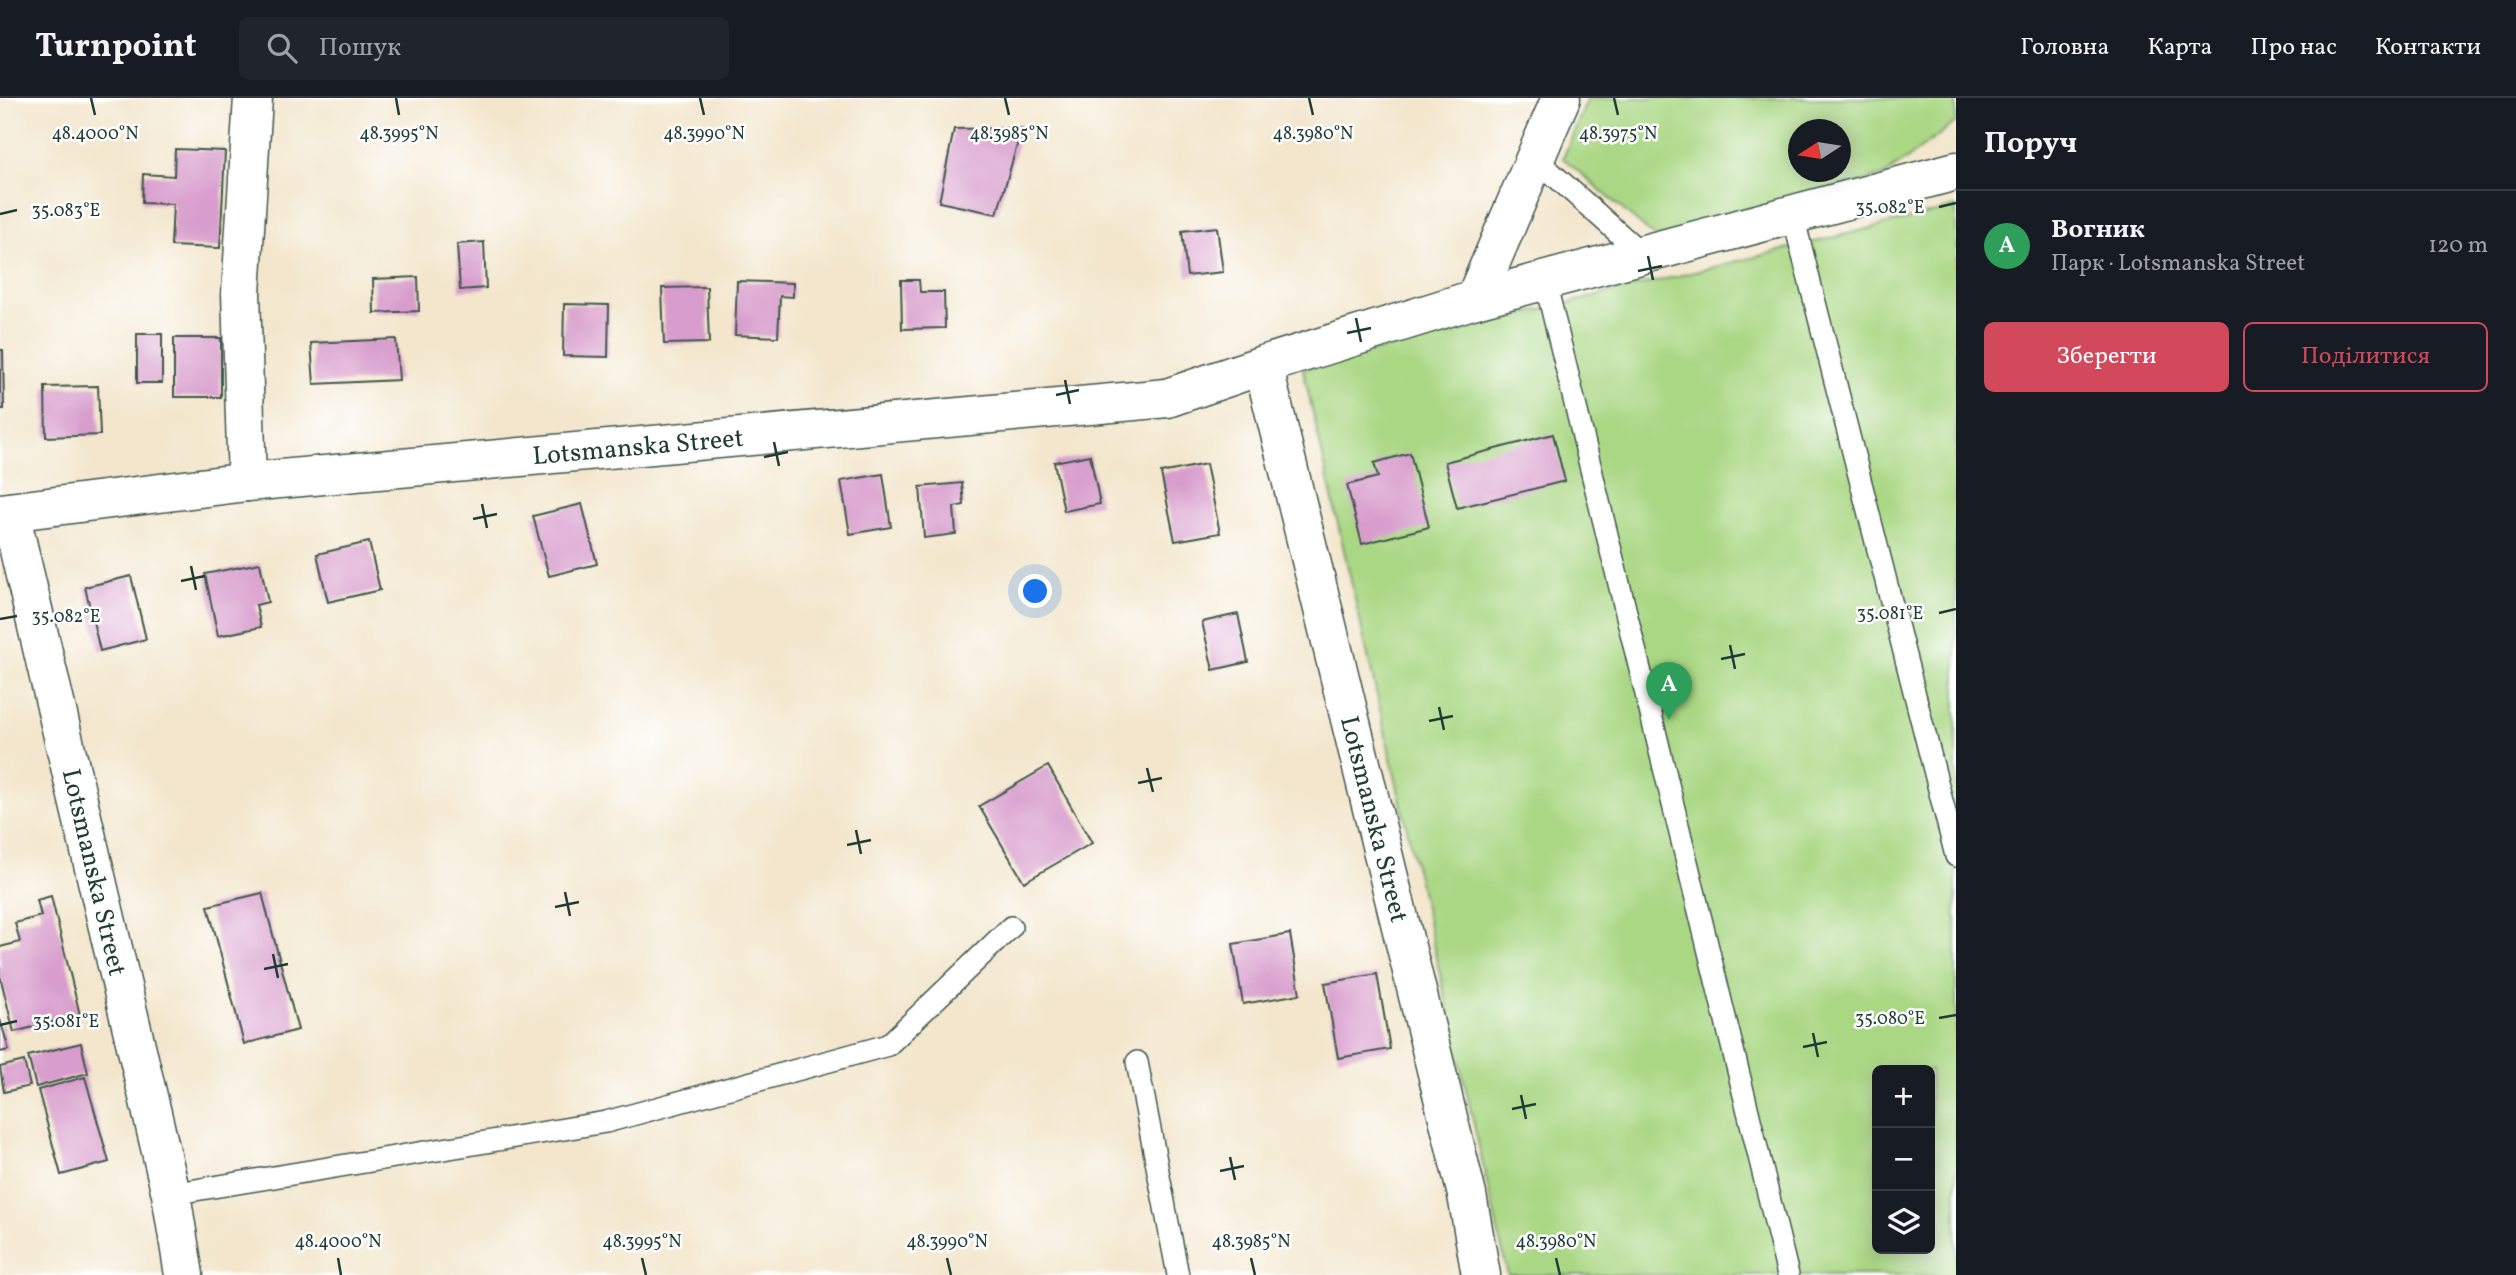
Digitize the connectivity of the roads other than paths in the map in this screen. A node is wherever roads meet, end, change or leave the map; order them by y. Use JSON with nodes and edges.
{"nodes":[{"id":1,"x":253,"y":98,"type":"edge"},
{"id":2,"x":1562,"y":98,"type":"edge"},
{"id":3,"x":1535,"y":159,"type":"junction"},
{"id":4,"x":1956,"y":171,"type":"edge"},
{"id":5,"x":1793,"y":216,"type":"junction"},
{"id":6,"x":1643,"y":256,"type":"junction"},
{"id":7,"x":1545,"y":281,"type":"junction"},
{"id":8,"x":1475,"y":299,"type":"junction"},
{"id":9,"x":1263,"y":365,"type":"junction"},
{"id":10,"x":247,"y":482,"type":"junction"},
{"id":11,"x":5,"y":512,"type":"edge"},
{"id":12,"x":1956,"y":856,"type":"edge"},
{"id":13,"x":1011,"y":927,"type":"dead end"},
{"id":14,"x":1137,"y":1062,"type":"dead end"},
{"id":15,"x":171,"y":1194,"type":"junction"},
{"id":16,"x":184,"y":1275,"type":"edge"},
{"id":17,"x":1178,"y":1275,"type":"edge"},
{"id":18,"x":1481,"y":1275,"type":"edge"},
{"id":19,"x":1788,"y":1275,"type":"edge"}],
"edges":[{"from":1,"to":10,"type":"street"},
{"from":2,"to":3,"type":"street"},
{"from":3,"to":6,"type":"lane"},
{"from":3,"to":8,"type":"street"},
{"from":4,"to":5,"type":"street","name":"Lotsmanska Street"},
{"from":5,"to":6,"type":"street","name":"Lotsmanska Street"},
{"from":5,"to":12,"type":"lane"},
{"from":6,"to":7,"type":"street","name":"Lotsmanska Street"},
{"from":7,"to":8,"type":"street","name":"Lotsmanska Street"},
{"from":7,"to":19,"type":"lane"},
{"from":8,"to":9,"type":"street","name":"Lotsmanska Street"},
{"from":9,"to":10,"type":"street","name":"Lotsmanska Street"},
{"from":9,"to":18,"type":"street","name":"Lotsmanska Street"},
{"from":10,"to":11,"type":"street","name":"Lotsmanska Street"},
{"from":11,"to":15,"type":"street","name":"Lotsmanska Street"},
{"from":13,"to":15,"type":"lane"},
{"from":14,"to":17,"type":"lane"},
{"from":15,"to":16,"type":"street","name":"Lotsmanska Street"}]}
